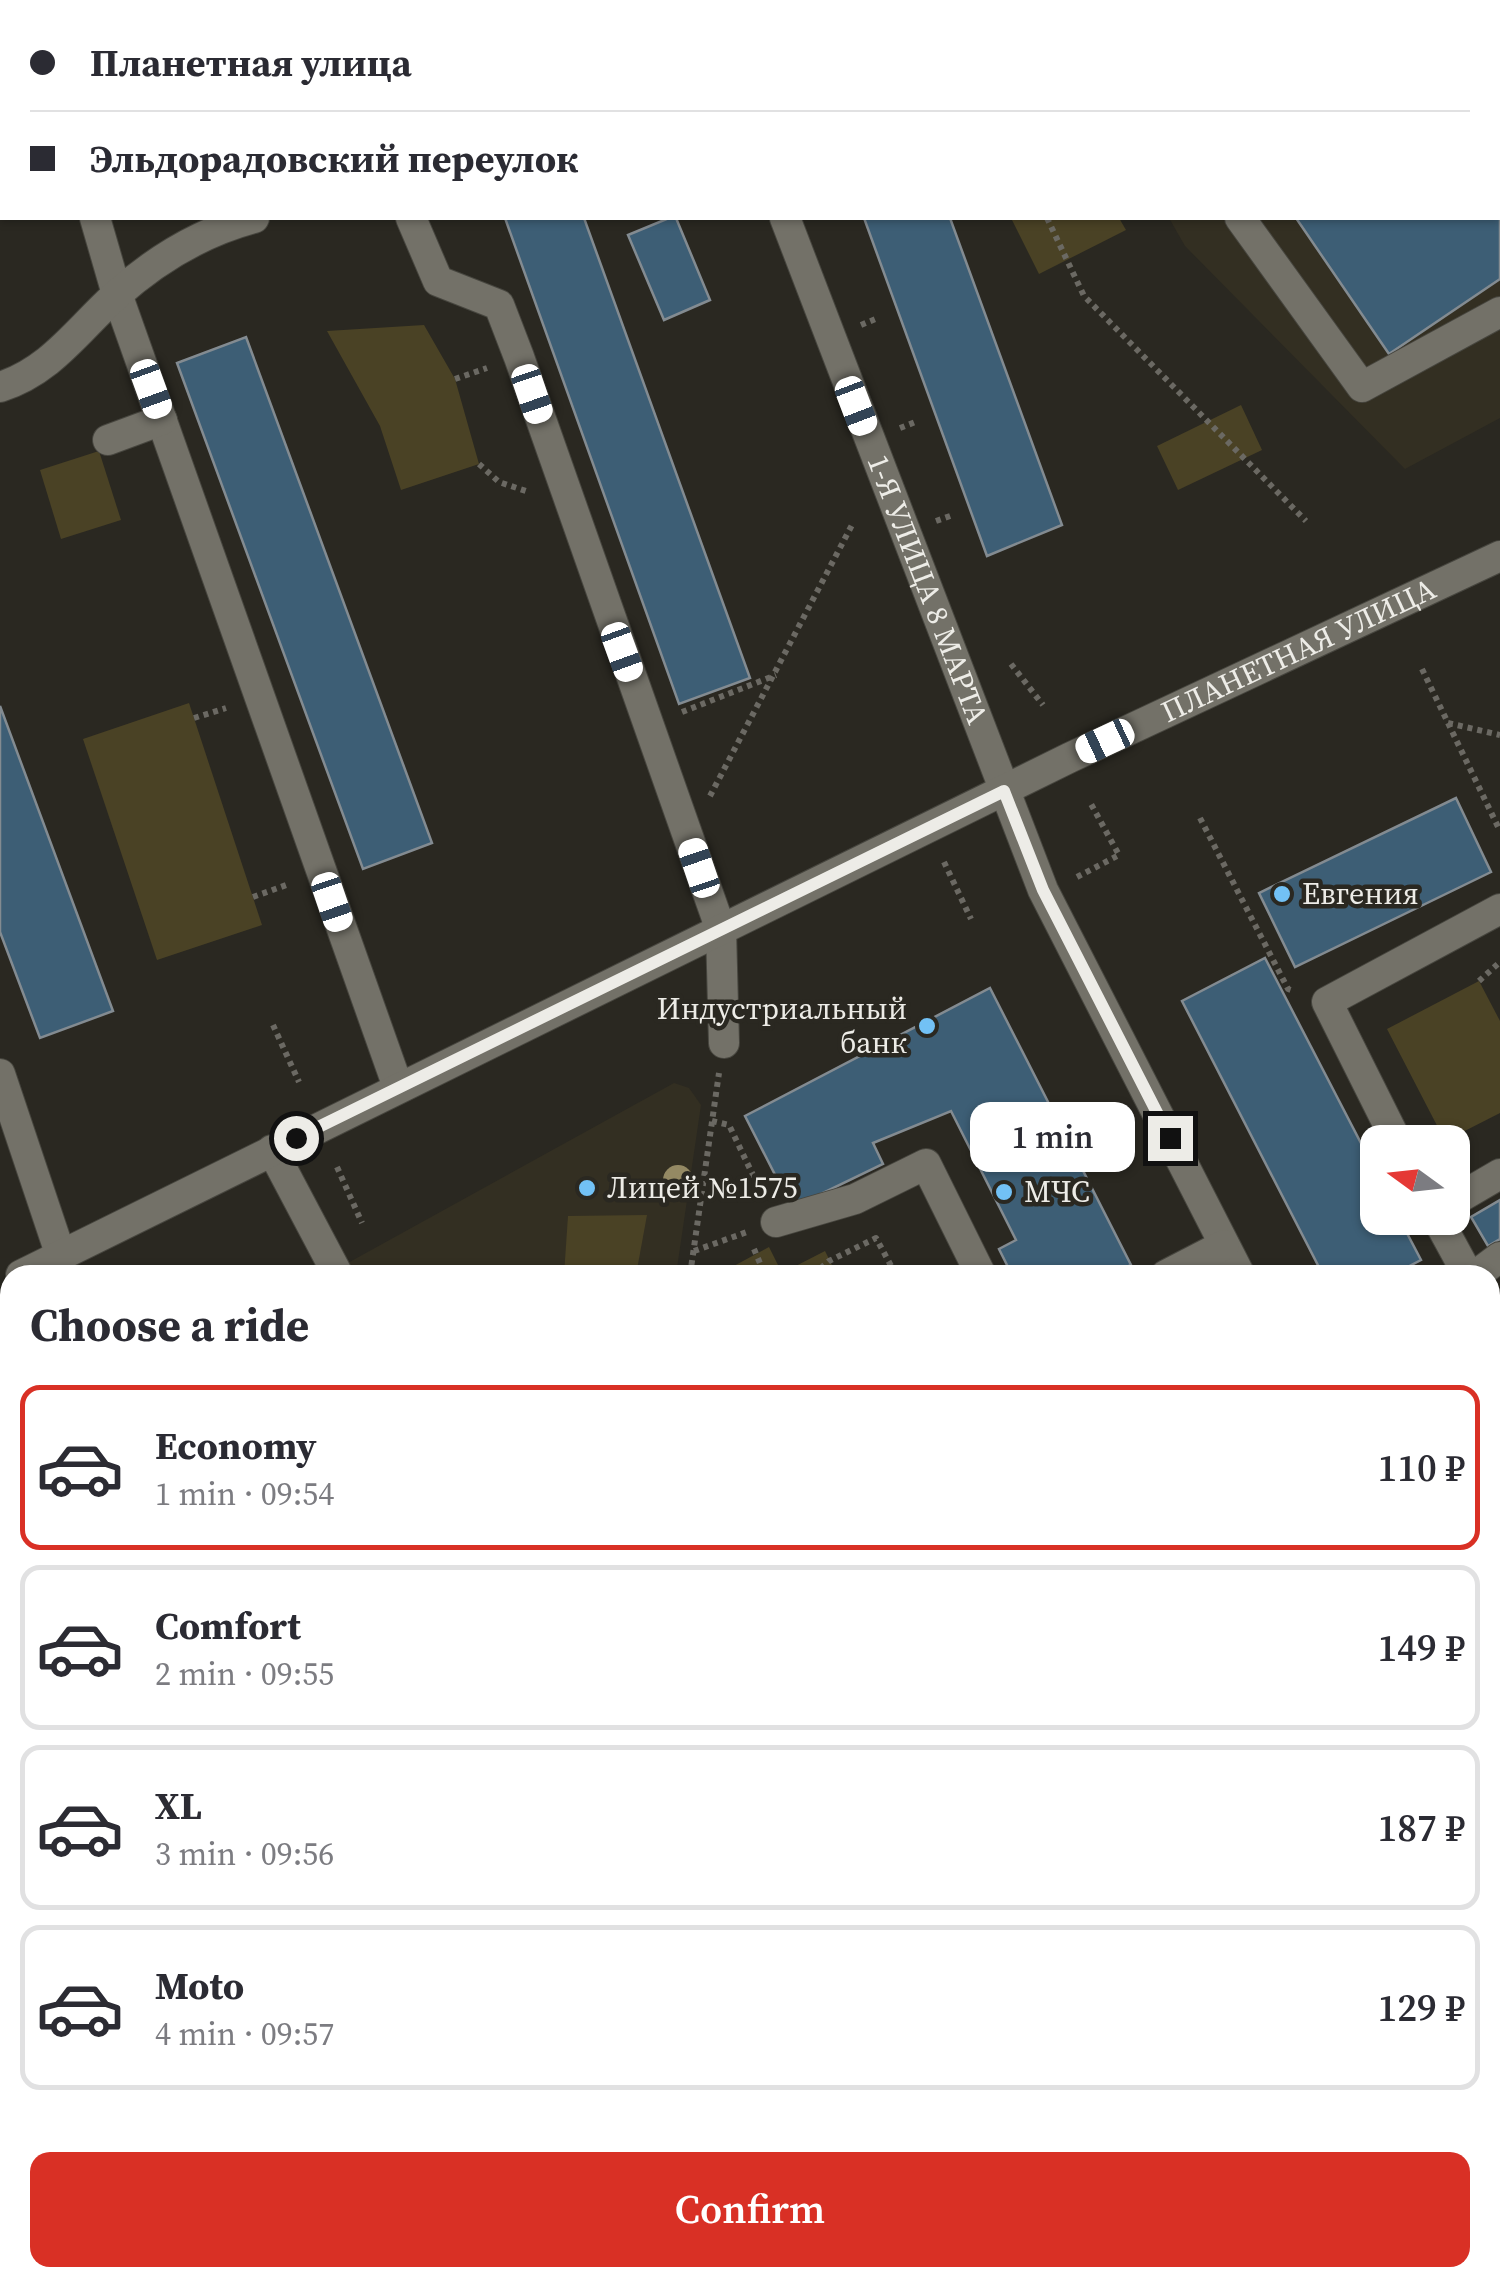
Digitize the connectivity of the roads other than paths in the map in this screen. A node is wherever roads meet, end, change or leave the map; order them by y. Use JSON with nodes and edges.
{"nodes":[{"id":1,"x":96,"y":220,"type":"edge"},
{"id":2,"x":237,"y":220,"type":"edge"},
{"id":3,"x":412,"y":220,"type":"edge"},
{"id":4,"x":785,"y":220,"type":"edge"},
{"id":5,"x":1241,"y":220,"type":"edge"},
{"id":6,"x":202,"y":224,"type":"edge"},
{"id":7,"x":118,"y":294,"type":"junction"},
{"id":8,"x":1500,"y":312,"type":"edge"},
{"id":9,"x":0,"y":387,"type":"edge"},
{"id":10,"x":162,"y":420,"type":"junction"},
{"id":11,"x":108,"y":440,"type":"dead end"},
{"id":12,"x":1500,"y":556,"type":"edge"},
{"id":13,"x":1004,"y":791,"type":"junction"},
{"id":14,"x":1500,"y":909,"type":"edge"},
{"id":15,"x":721,"y":930,"type":"junction"},
{"id":16,"x":724,"y":1042,"type":"road end"},
{"id":17,"x":0,"y":1074,"type":"edge"},
{"id":18,"x":398,"y":1087,"type":"junction"},
{"id":19,"x":1388,"y":1125,"type":"edge"},
{"id":20,"x":272,"y":1150,"type":"junction"},
{"id":21,"x":1500,"y":1174,"type":"edge"},
{"id":22,"x":1470,"y":1192,"type":"edge"},
{"id":23,"x":776,"y":1222,"type":"road end"},
{"id":24,"x":1446,"y":1235,"type":"edge"},
{"id":25,"x":1224,"y":1245,"type":"junction"},
{"id":26,"x":61,"y":1256,"type":"junction"},
{"id":27,"x":42,"y":1265,"type":"edge"},
{"id":28,"x":333,"y":1265,"type":"edge"},
{"id":29,"x":976,"y":1265,"type":"edge"},
{"id":30,"x":1185,"y":1265,"type":"edge"},
{"id":31,"x":1235,"y":1265,"type":"edge"},
{"id":32,"x":1462,"y":1265,"type":"edge"}],
"edges":[{"from":1,"to":7,"type":"street"},
{"from":2,"to":6,"type":"street"},
{"from":3,"to":15,"type":"street"},
{"from":4,"to":13,"type":"street","name":"1-Я УЛИЦА 8 МАРТА"},
{"from":5,"to":8,"type":"street"},
{"from":6,"to":7,"type":"street"},
{"from":7,"to":9,"type":"street"},
{"from":7,"to":10,"type":"street"},
{"from":10,"to":11,"type":"street"},
{"from":10,"to":18,"type":"street"},
{"from":12,"to":13,"type":"street","name":"ПЛАНЕТНАЯ УЛИЦА"},
{"from":13,"to":15,"type":"street","name":"ПЛАНЕТНАЯ УЛИЦА"},
{"from":13,"to":25,"type":"street","name":"1-Я УЛИЦА 8 МАРТА"},
{"from":14,"to":19,"type":"street"},
{"from":15,"to":16,"type":"street"},
{"from":15,"to":18,"type":"street","name":"ПЛАНЕТНАЯ УЛИЦА"},
{"from":17,"to":26,"type":"street"},
{"from":18,"to":20,"type":"street","name":"ПЛАНЕТНАЯ УЛИЦА"},
{"from":20,"to":26,"type":"street","name":"ПЛАНЕТНАЯ УЛИЦА"},
{"from":20,"to":28,"type":"street"},
{"from":21,"to":22,"type":"street"},
{"from":23,"to":29,"type":"street"},
{"from":24,"to":32,"type":"street"},
{"from":25,"to":30,"type":"street"},
{"from":25,"to":31,"type":"street","name":"1-Я УЛИЦА 8 МАРТА"},
{"from":26,"to":27,"type":"street","name":"ПЛАНЕТНАЯ УЛИЦА"}]}
